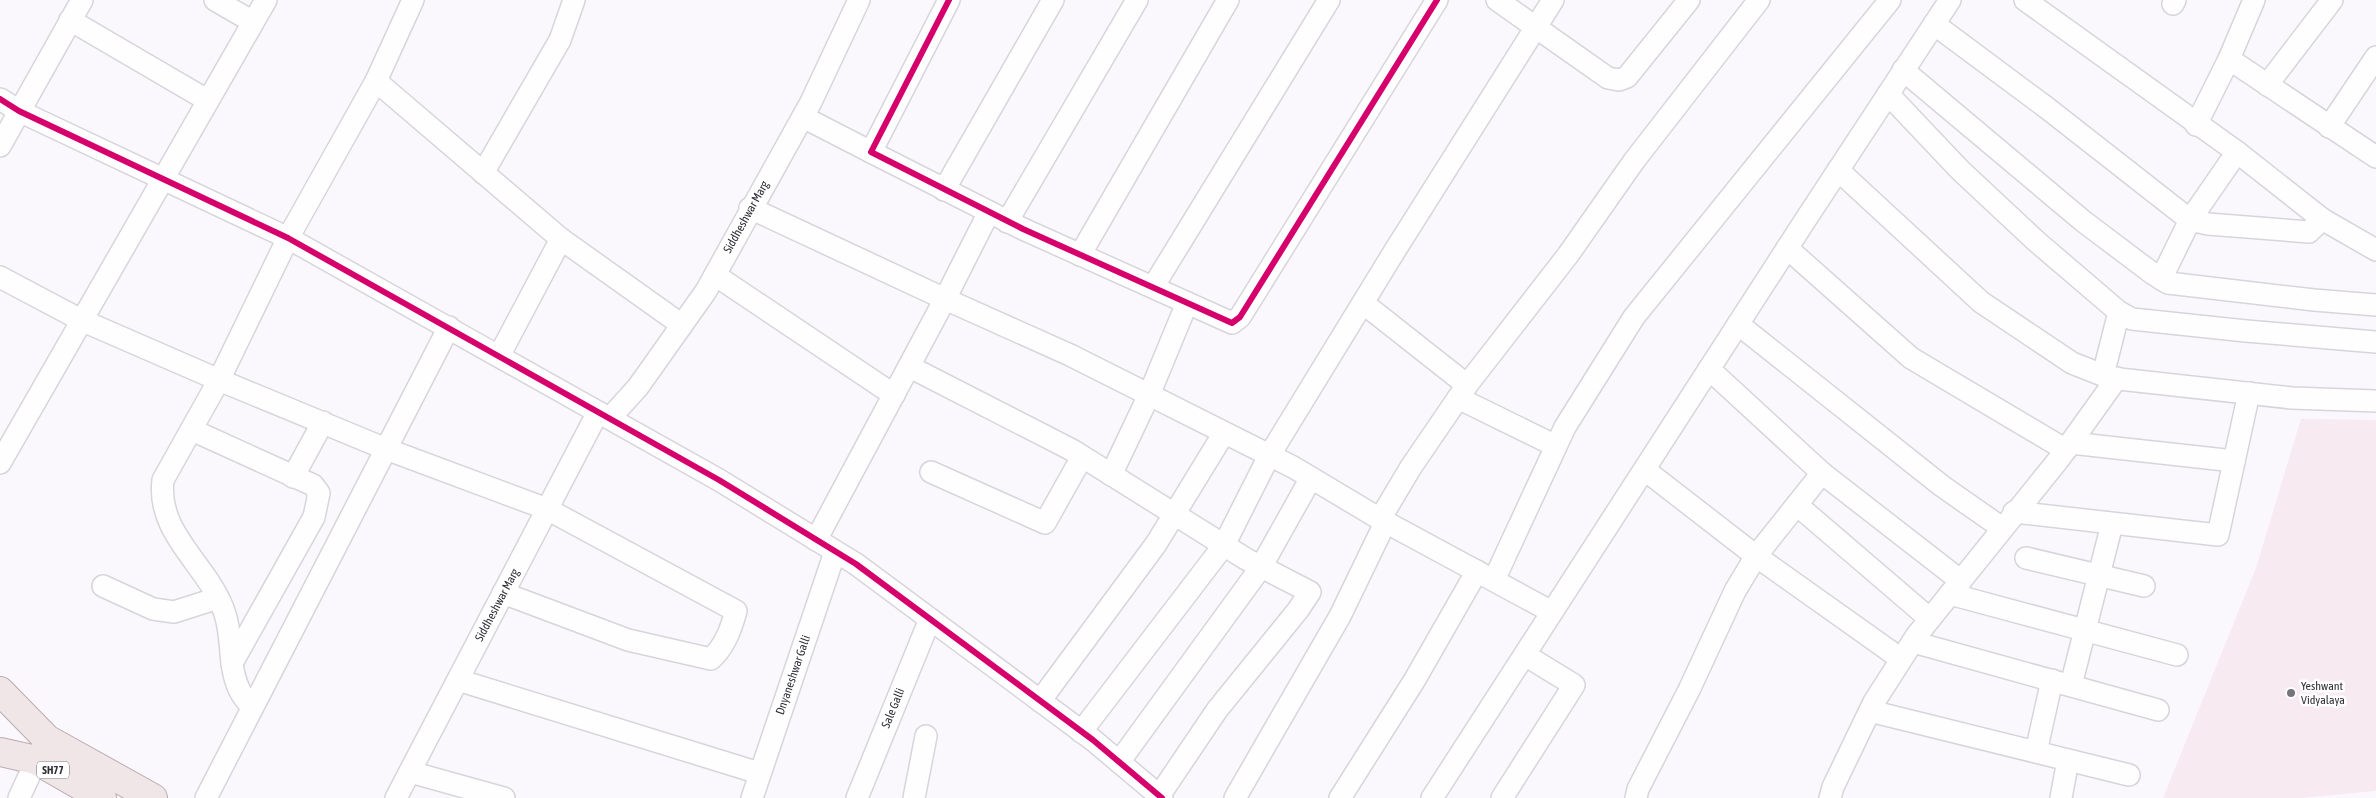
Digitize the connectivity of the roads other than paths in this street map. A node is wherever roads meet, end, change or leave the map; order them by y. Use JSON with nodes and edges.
{"nodes":[{"id":1,"x":82,"y":0,"type":"edge"},
{"id":2,"x":215,"y":0,"type":"edge"},
{"id":3,"x":266,"y":0,"type":"edge"},
{"id":4,"x":413,"y":0,"type":"edge"},
{"id":5,"x":574,"y":0,"type":"edge"},
{"id":6,"x":859,"y":0,"type":"edge"},
{"id":7,"x":948,"y":0,"type":"edge"},
{"id":8,"x":1054,"y":0,"type":"edge"},
{"id":9,"x":1137,"y":0,"type":"edge"},
{"id":10,"x":1228,"y":0,"type":"edge"},
{"id":11,"x":1329,"y":0,"type":"edge"},
{"id":12,"x":1437,"y":0,"type":"edge"},
{"id":13,"x":1497,"y":0,"type":"edge"},
{"id":14,"x":1553,"y":0,"type":"edge"},
{"id":15,"x":1689,"y":0,"type":"edge"},
{"id":16,"x":1759,"y":0,"type":"edge"},
{"id":17,"x":1890,"y":0,"type":"edge"},
{"id":18,"x":1950,"y":0,"type":"edge"},
{"id":19,"x":2025,"y":0,"type":"edge"},
{"id":20,"x":2254,"y":0,"type":"edge"},
{"id":21,"x":2332,"y":0,"type":"edge"},
{"id":22,"x":70,"y":20,"type":"junction"},
{"id":23,"x":254,"y":22,"type":"junction"},
{"id":24,"x":1934,"y":24,"type":"junction"},
{"id":25,"x":1535,"y":29,"type":"junction"},
{"id":26,"x":2376,"y":57,"type":"edge"},
{"id":27,"x":2229,"y":59,"type":"junction"},
{"id":28,"x":1903,"y":70,"type":"junction"},
{"id":29,"x":376,"y":81,"type":"junction"},
{"id":30,"x":2267,"y":85,"type":"junction"},
{"id":31,"x":1888,"y":94,"type":"junction"},
{"id":32,"x":0,"y":99,"type":"edge"},
{"id":33,"x":207,"y":100,"type":"junction"},
{"id":34,"x":19,"y":111,"type":"junction"},
{"id":35,"x":803,"y":117,"type":"junction"},
{"id":36,"x":2196,"y":124,"type":"junction"},
{"id":37,"x":2329,"y":127,"type":"junction"},
{"id":38,"x":0,"y":146,"type":"edge"},
{"id":39,"x":871,"y":152,"type":"junction"},
{"id":40,"x":2238,"y":152,"type":"junction"},
{"id":41,"x":2376,"y":157,"type":"edge"},
{"id":42,"x":1838,"y":170,"type":"junction"},
{"id":43,"x":483,"y":173,"type":"junction"},
{"id":44,"x":162,"y":178,"type":"junction"},
{"id":45,"x":944,"y":190,"type":"junction"},
{"id":46,"x":750,"y":208,"type":"junction"},
{"id":47,"x":998,"y":217,"type":"junction"},
{"id":48,"x":2322,"y":219,"type":"junction"},
{"id":49,"x":2190,"y":220,"type":"junction"},
{"id":50,"x":288,"y":238,"type":"junction"},
{"id":51,"x":561,"y":239,"type":"junction"},
{"id":52,"x":1787,"y":248,"type":"junction"},
{"id":53,"x":2376,"y":250,"type":"edge"},
{"id":54,"x":1080,"y":255,"type":"junction"},
{"id":55,"x":715,"y":275,"type":"junction"},
{"id":56,"x":0,"y":277,"type":"edge"},
{"id":57,"x":2161,"y":279,"type":"junction"},
{"id":58,"x":1152,"y":287,"type":"junction"},
{"id":59,"x":945,"y":299,"type":"junction"},
{"id":60,"x":1363,"y":302,"type":"junction"},
{"id":61,"x":1187,"y":303,"type":"junction"},
{"id":62,"x":2376,"y":304,"type":"edge"},
{"id":63,"x":2119,"y":312,"type":"junction"},
{"id":64,"x":81,"y":320,"type":"junction"},
{"id":65,"x":1738,"y":324,"type":"junction"},
{"id":66,"x":682,"y":325,"type":"junction"},
{"id":67,"x":448,"y":328,"type":"junction"},
{"id":68,"x":2376,"y":342,"type":"edge"},
{"id":69,"x":499,"y":356,"type":"junction"},
{"id":70,"x":910,"y":367,"type":"junction"},
{"id":71,"x":1709,"y":369,"type":"junction"},
{"id":72,"x":2110,"y":377,"type":"junction"},
{"id":73,"x":218,"y":380,"type":"junction"},
{"id":74,"x":1462,"y":391,"type":"junction"},
{"id":75,"x":2249,"y":393,"type":"junction"},
{"id":76,"x":894,"y":394,"type":"junction"},
{"id":77,"x":1149,"y":396,"type":"junction"},
{"id":78,"x":2376,"y":401,"type":"edge"},
{"id":79,"x":604,"y":415,"type":"junction"},
{"id":80,"x":323,"y":422,"type":"junction"},
{"id":81,"x":192,"y":430,"type":"junction"},
{"id":82,"x":1224,"y":433,"type":"junction"},
{"id":83,"x":1556,"y":446,"type":"junction"},
{"id":84,"x":2068,"y":447,"type":"junction"},
{"id":85,"x":386,"y":449,"type":"junction"},
{"id":86,"x":1270,"y":456,"type":"junction"},
{"id":87,"x":1082,"y":457,"type":"junction"},
{"id":88,"x":2234,"y":461,"type":"junction"},
{"id":89,"x":0,"y":463,"type":"edge"},
{"id":90,"x":1645,"y":470,"type":"junction"},
{"id":91,"x":931,"y":472,"type":"dead end"},
{"id":92,"x":1822,"y":473,"type":"junction"},
{"id":93,"x":1111,"y":474,"type":"junction"},
{"id":94,"x":293,"y":477,"type":"junction"},
{"id":95,"x":1310,"y":478,"type":"junction"},
{"id":96,"x":1797,"y":505,"type":"junction"},
{"id":97,"x":547,"y":509,"type":"junction"},
{"id":98,"x":1174,"y":515,"type":"junction"},
{"id":99,"x":2008,"y":520,"type":"junction"},
{"id":100,"x":1382,"y":521,"type":"junction"},
{"id":101,"x":2112,"y":524,"type":"junction"},
{"id":102,"x":816,"y":540,"type":"junction"},
{"id":103,"x":1224,"y":545,"type":"junction"},
{"id":104,"x":835,"y":552,"type":"junction"},
{"id":105,"x":1756,"y":556,"type":"junction"},
{"id":106,"x":2026,"y":558,"type":"dead end"},
{"id":107,"x":1261,"y":567,"type":"junction"},
{"id":108,"x":1485,"y":575,"type":"junction"},
{"id":109,"x":2099,"y":575,"type":"junction"},
{"id":110,"x":103,"y":586,"type":"dead end"},
{"id":111,"x":2144,"y":586,"type":"dead end"},
{"id":112,"x":1956,"y":588,"type":"junction"},
{"id":113,"x":503,"y":593,"type":"junction"},
{"id":114,"x":218,"y":598,"type":"junction"},
{"id":115,"x":1552,"y":612,"type":"junction"},
{"id":116,"x":930,"y":619,"type":"junction"},
{"id":117,"x":1930,"y":619,"type":"junction"},
{"id":118,"x":2085,"y":631,"type":"junction"},
{"id":119,"x":1913,"y":642,"type":"junction"},
{"id":120,"x":1525,"y":655,"type":"junction"},
{"id":121,"x":2177,"y":655,"type":"dead end"},
{"id":122,"x":1901,"y":659,"type":"junction"},
{"id":123,"x":232,"y":663,"type":"junction"},
{"id":124,"x":458,"y":680,"type":"junction"},
{"id":125,"x":2062,"y":683,"type":"junction"},
{"id":126,"x":0,"y":691,"type":"edge"},
{"id":127,"x":1040,"y":701,"type":"junction"},
{"id":128,"x":252,"y":708,"type":"junction"},
{"id":129,"x":2158,"y":710,"type":"dead end"},
{"id":130,"x":1870,"y":711,"type":"junction"},
{"id":131,"x":1081,"y":732,"type":"junction"},
{"id":132,"x":926,"y":736,"type":"dead end"},
{"id":133,"x":42,"y":750,"type":"junction"},
{"id":134,"x":0,"y":752,"type":"edge"},
{"id":135,"x":2036,"y":752,"type":"junction"},
{"id":136,"x":2068,"y":760,"type":"junction"},
{"id":137,"x":1119,"y":762,"type":"junction"},
{"id":138,"x":410,"y":772,"type":"junction"},
{"id":139,"x":759,"y":773,"type":"junction"},
{"id":140,"x":2129,"y":775,"type":"dead end"},
{"id":141,"x":1161,"y":797,"type":"edge"},
{"id":142,"x":19,"y":798,"type":"edge"},
{"id":143,"x":102,"y":798,"type":"edge"},
{"id":144,"x":153,"y":798,"type":"edge"},
{"id":145,"x":206,"y":798,"type":"edge"},
{"id":146,"x":396,"y":798,"type":"edge"},
{"id":147,"x":504,"y":798,"type":"edge"},
{"id":148,"x":752,"y":798,"type":"edge"},
{"id":149,"x":857,"y":798,"type":"edge"},
{"id":150,"x":914,"y":798,"type":"edge"},
{"id":151,"x":1235,"y":798,"type":"edge"},
{"id":152,"x":1340,"y":798,"type":"edge"},
{"id":153,"x":1432,"y":798,"type":"edge"},
{"id":154,"x":1502,"y":798,"type":"edge"},
{"id":155,"x":1636,"y":798,"type":"edge"},
{"id":156,"x":1830,"y":798,"type":"edge"},
{"id":157,"x":2060,"y":798,"type":"edge"}],
"edges":[{"from":1,"to":22,"type":"street"},
{"from":2,"to":23,"type":"street"},
{"from":3,"to":23,"type":"street"},
{"from":4,"to":29,"type":"street"},
{"from":5,"to":43,"type":"street"},
{"from":6,"to":35,"type":"street","name":"Siddheshwar Marg"},
{"from":7,"to":39,"type":"street"},
{"from":8,"to":45,"type":"street"},
{"from":9,"to":47,"type":"street"},
{"from":10,"to":54,"type":"street"},
{"from":11,"to":58,"type":"street"},
{"from":12,"to":61,"type":"street"},
{"from":13,"to":25,"type":"street"},
{"from":14,"to":25,"type":"street"},
{"from":15,"to":25,"type":"street"},
{"from":16,"to":74,"type":"street"},
{"from":17,"to":83,"type":"street"},
{"from":18,"to":24,"type":"street"},
{"from":19,"to":36,"type":"street"},
{"from":20,"to":27,"type":"street"},
{"from":21,"to":30,"type":"street"},
{"from":22,"to":33,"type":"street"},
{"from":22,"to":34,"type":"street"},
{"from":23,"to":33,"type":"street"},
{"from":24,"to":28,"type":"street"},
{"from":24,"to":49,"type":"street"},
{"from":25,"to":60,"type":"street"},
{"from":26,"to":37,"type":"street"},
{"from":27,"to":30,"type":"street"},
{"from":27,"to":36,"type":"street"},
{"from":28,"to":31,"type":"street"},
{"from":28,"to":57,"type":"street"},
{"from":29,"to":43,"type":"street"},
{"from":29,"to":50,"type":"street"},
{"from":30,"to":37,"type":"street"},
{"from":31,"to":42,"type":"street"},
{"from":31,"to":63,"type":"street"},
{"from":32,"to":34,"type":"street"},
{"from":33,"to":44,"type":"street"},
{"from":34,"to":38,"type":"street"},
{"from":34,"to":44,"type":"street"},
{"from":35,"to":39,"type":"street"},
{"from":35,"to":46,"type":"street","name":"Siddheshwar Marg"},
{"from":36,"to":40,"type":"street"},
{"from":37,"to":41,"type":"street"},
{"from":39,"to":45,"type":"street"},
{"from":40,"to":48,"type":"street"},
{"from":40,"to":49,"type":"street"},
{"from":42,"to":52,"type":"street"},
{"from":42,"to":72,"type":"street"},
{"from":43,"to":51,"type":"street"},
{"from":44,"to":50,"type":"street"},
{"from":44,"to":64,"type":"street"},
{"from":45,"to":47,"type":"street"},
{"from":46,"to":55,"type":"street","name":"Siddheshwar Marg"},
{"from":46,"to":59,"type":"street"},
{"from":47,"to":54,"type":"street"},
{"from":47,"to":59,"type":"street"},
{"from":48,"to":49,"type":"street"},
{"from":48,"to":53,"type":"street"},
{"from":49,"to":57,"type":"street"},
{"from":50,"to":67,"type":"street"},
{"from":50,"to":73,"type":"street"},
{"from":51,"to":66,"type":"street"},
{"from":51,"to":69,"type":"street"},
{"from":52,"to":65,"type":"street"},
{"from":52,"to":84,"type":"street"},
{"from":54,"to":58,"type":"street"},
{"from":55,"to":66,"type":"street","name":"Siddheshwar Marg"},
{"from":55,"to":76,"type":"street"},
{"from":56,"to":64,"type":"street"},
{"from":57,"to":62,"type":"street"},
{"from":58,"to":61,"type":"street"},
{"from":59,"to":70,"type":"street"},
{"from":59,"to":77,"type":"street"},
{"from":60,"to":74,"type":"street"},
{"from":60,"to":86,"type":"street"},
{"from":61,"to":77,"type":"street"},
{"from":63,"to":68,"type":"street"},
{"from":63,"to":72,"type":"street"},
{"from":64,"to":73,"type":"street"},
{"from":64,"to":89,"type":"street"},
{"from":65,"to":71,"type":"street"},
{"from":65,"to":99,"type":"street"},
{"from":66,"to":79,"type":"street","name":"Siddheshwar Marg"},
{"from":67,"to":69,"type":"street"},
{"from":67,"to":85,"type":"street"},
{"from":69,"to":79,"type":"street"},
{"from":70,"to":76,"type":"street"},
{"from":70,"to":87,"type":"street"},
{"from":71,"to":90,"type":"street"},
{"from":71,"to":92,"type":"street"},
{"from":72,"to":75,"type":"street"},
{"from":72,"to":84,"type":"street"},
{"from":73,"to":80,"type":"street"},
{"from":73,"to":81,"type":"street"},
{"from":74,"to":83,"type":"street"},
{"from":74,"to":100,"type":"street"},
{"from":75,"to":78,"type":"street"},
{"from":75,"to":88,"type":"street"},
{"from":76,"to":102,"type":"street"},
{"from":77,"to":82,"type":"street"},
{"from":77,"to":93,"type":"street"},
{"from":79,"to":97,"type":"street","name":"Siddheshwar Marg"},
{"from":79,"to":102,"type":"street"},
{"from":80,"to":85,"type":"street"},
{"from":80,"to":94,"type":"street"},
{"from":81,"to":94,"type":"street"},
{"from":81,"to":114,"type":"street"},
{"from":82,"to":86,"type":"street"},
{"from":82,"to":98,"type":"street"},
{"from":83,"to":108,"type":"street"},
{"from":84,"to":88,"type":"street"},
{"from":84,"to":99,"type":"street"},
{"from":85,"to":97,"type":"street"},
{"from":85,"to":128,"type":"street"},
{"from":86,"to":95,"type":"street"},
{"from":86,"to":103,"type":"street"},
{"from":87,"to":91,"type":"street"},
{"from":87,"to":93,"type":"street"},
{"from":88,"to":101,"type":"street"},
{"from":90,"to":105,"type":"street"},
{"from":90,"to":115,"type":"street"},
{"from":92,"to":96,"type":"street"},
{"from":92,"to":112,"type":"street"},
{"from":93,"to":98,"type":"street"},
{"from":94,"to":123,"type":"street"},
{"from":95,"to":100,"type":"street"},
{"from":95,"to":107,"type":"street"},
{"from":96,"to":105,"type":"street"},
{"from":96,"to":117,"type":"street"},
{"from":97,"to":113,"type":"street","name":"Siddheshwar Marg"},
{"from":97,"to":113,"type":"street"},
{"from":98,"to":103,"type":"street"},
{"from":98,"to":127,"type":"street"},
{"from":99,"to":101,"type":"street"},
{"from":99,"to":112,"type":"street"},
{"from":100,"to":108,"type":"street"},
{"from":100,"to":151,"type":"street"},
{"from":101,"to":109,"type":"street"},
{"from":102,"to":104,"type":"street"},
{"from":103,"to":107,"type":"street"},
{"from":103,"to":131,"type":"street"},
{"from":104,"to":116,"type":"street"},
{"from":104,"to":139,"type":"street","name":"Dnyaneshwar Galli"},
{"from":105,"to":122,"type":"street"},
{"from":105,"to":155,"type":"street"},
{"from":106,"to":109,"type":"street"},
{"from":107,"to":137,"type":"street"},
{"from":107,"to":141,"type":"street"},
{"from":108,"to":115,"type":"street"},
{"from":108,"to":152,"type":"street"},
{"from":109,"to":111,"type":"street"},
{"from":109,"to":118,"type":"street"},
{"from":110,"to":114,"type":"street"},
{"from":112,"to":117,"type":"street"},
{"from":112,"to":118,"type":"street"},
{"from":113,"to":124,"type":"street","name":"Siddheshwar Marg"},
{"from":114,"to":123,"type":"street"},
{"from":115,"to":120,"type":"street"},
{"from":116,"to":127,"type":"street"},
{"from":116,"to":149,"type":"street","name":"Sale Galli"},
{"from":117,"to":119,"type":"street"},
{"from":118,"to":121,"type":"street"},
{"from":118,"to":125,"type":"street"},
{"from":119,"to":122,"type":"street"},
{"from":119,"to":125,"type":"street"},
{"from":120,"to":153,"type":"street"},
{"from":120,"to":154,"type":"street"},
{"from":122,"to":130,"type":"street"},
{"from":123,"to":128,"type":"street"},
{"from":124,"to":138,"type":"street","name":"Siddheshwar Marg"},
{"from":124,"to":139,"type":"street"},
{"from":125,"to":129,"type":"street"},
{"from":125,"to":135,"type":"street"},
{"from":126,"to":133,"type":"main road","number":"SH77"},
{"from":127,"to":131,"type":"street"},
{"from":128,"to":145,"type":"street"},
{"from":130,"to":135,"type":"street"},
{"from":130,"to":156,"type":"street"},
{"from":131,"to":137,"type":"street"},
{"from":132,"to":150,"type":"street"},
{"from":133,"to":134,"type":"main road","number":"SH77"},
{"from":133,"to":142,"type":"street"},
{"from":133,"to":143,"type":"main road","number":"SH77"},
{"from":133,"to":144,"type":"main road"},
{"from":135,"to":136,"type":"street"},
{"from":136,"to":140,"type":"street"},
{"from":136,"to":157,"type":"street"},
{"from":137,"to":141,"type":"street"},
{"from":138,"to":146,"type":"street","name":"Siddheshwar Marg"},
{"from":138,"to":147,"type":"street"},
{"from":139,"to":148,"type":"street","name":"Dnyaneshwar Galli"}]}
